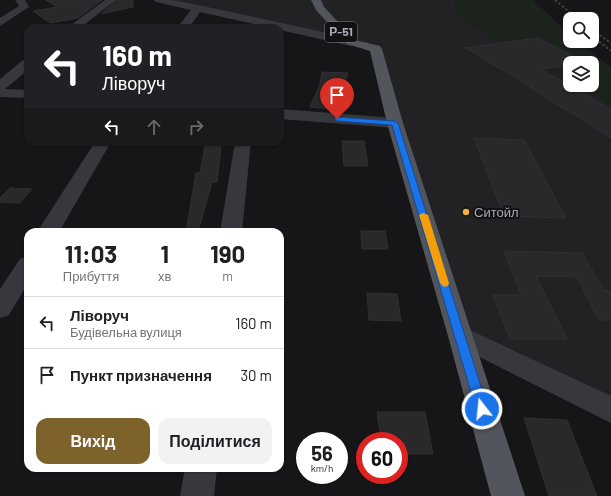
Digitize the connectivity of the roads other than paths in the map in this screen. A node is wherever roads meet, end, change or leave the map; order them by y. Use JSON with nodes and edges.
{"nodes":[{"id":1,"x":20,"y":0,"type":"edge"},
{"id":2,"x":111,"y":0,"type":"edge"},
{"id":3,"x":159,"y":0,"type":"edge"},
{"id":4,"x":316,"y":0,"type":"edge"},
{"id":5,"x":198,"y":8,"type":"junction"},
{"id":6,"x":0,"y":23,"type":"edge"},
{"id":7,"x":78,"y":24,"type":"edge"},
{"id":8,"x":186,"y":24,"type":"edge"},
{"id":9,"x":270,"y":24,"type":"edge"},
{"id":10,"x":284,"y":27,"type":"edge"},
{"id":11,"x":351,"y":42,"type":"junction"},
{"id":12,"x":24,"y":68,"type":"edge"},
{"id":13,"x":3,"y":94,"type":"edge"},
{"id":14,"x":24,"y":94,"type":"edge"},
{"id":15,"x":284,"y":114,"type":"edge"},
{"id":16,"x":394,"y":123,"type":"junction"},
{"id":17,"x":101,"y":146,"type":"edge"},
{"id":18,"x":242,"y":146,"type":"edge"},
{"id":19,"x":50,"y":228,"type":"edge"},
{"id":20,"x":232,"y":228,"type":"edge"},
{"id":21,"x":24,"y":270,"type":"edge"},
{"id":22,"x":0,"y":309,"type":"edge"},
{"id":23,"x":461,"y":336,"type":"junction"},
{"id":24,"x":611,"y":410,"type":"edge"},
{"id":25,"x":200,"y":472,"type":"edge"},
{"id":26,"x":197,"y":496,"type":"edge"},
{"id":27,"x":508,"y":496,"type":"edge"}],
"edges":[{"from":1,"to":6,"type":"street"},
{"from":2,"to":7,"type":"street"},
{"from":3,"to":5,"type":"street"},
{"from":4,"to":11,"type":"main road","number":"Р-51"},
{"from":5,"to":8,"type":"street"},
{"from":5,"to":9,"type":"street"},
{"from":10,"to":11,"type":"street"},
{"from":11,"to":16,"type":"main road","number":"Р-51"},
{"from":12,"to":13,"type":"street"},
{"from":13,"to":14,"type":"street"},
{"from":15,"to":16,"type":"street"},
{"from":16,"to":23,"type":"main road","number":"Р-51"},
{"from":17,"to":19,"type":"street"},
{"from":18,"to":20,"type":"street"},
{"from":21,"to":22,"type":"street"},
{"from":23,"to":24,"type":"street"},
{"from":23,"to":27,"type":"main road","number":"Р-51"},
{"from":25,"to":26,"type":"street"}]}
